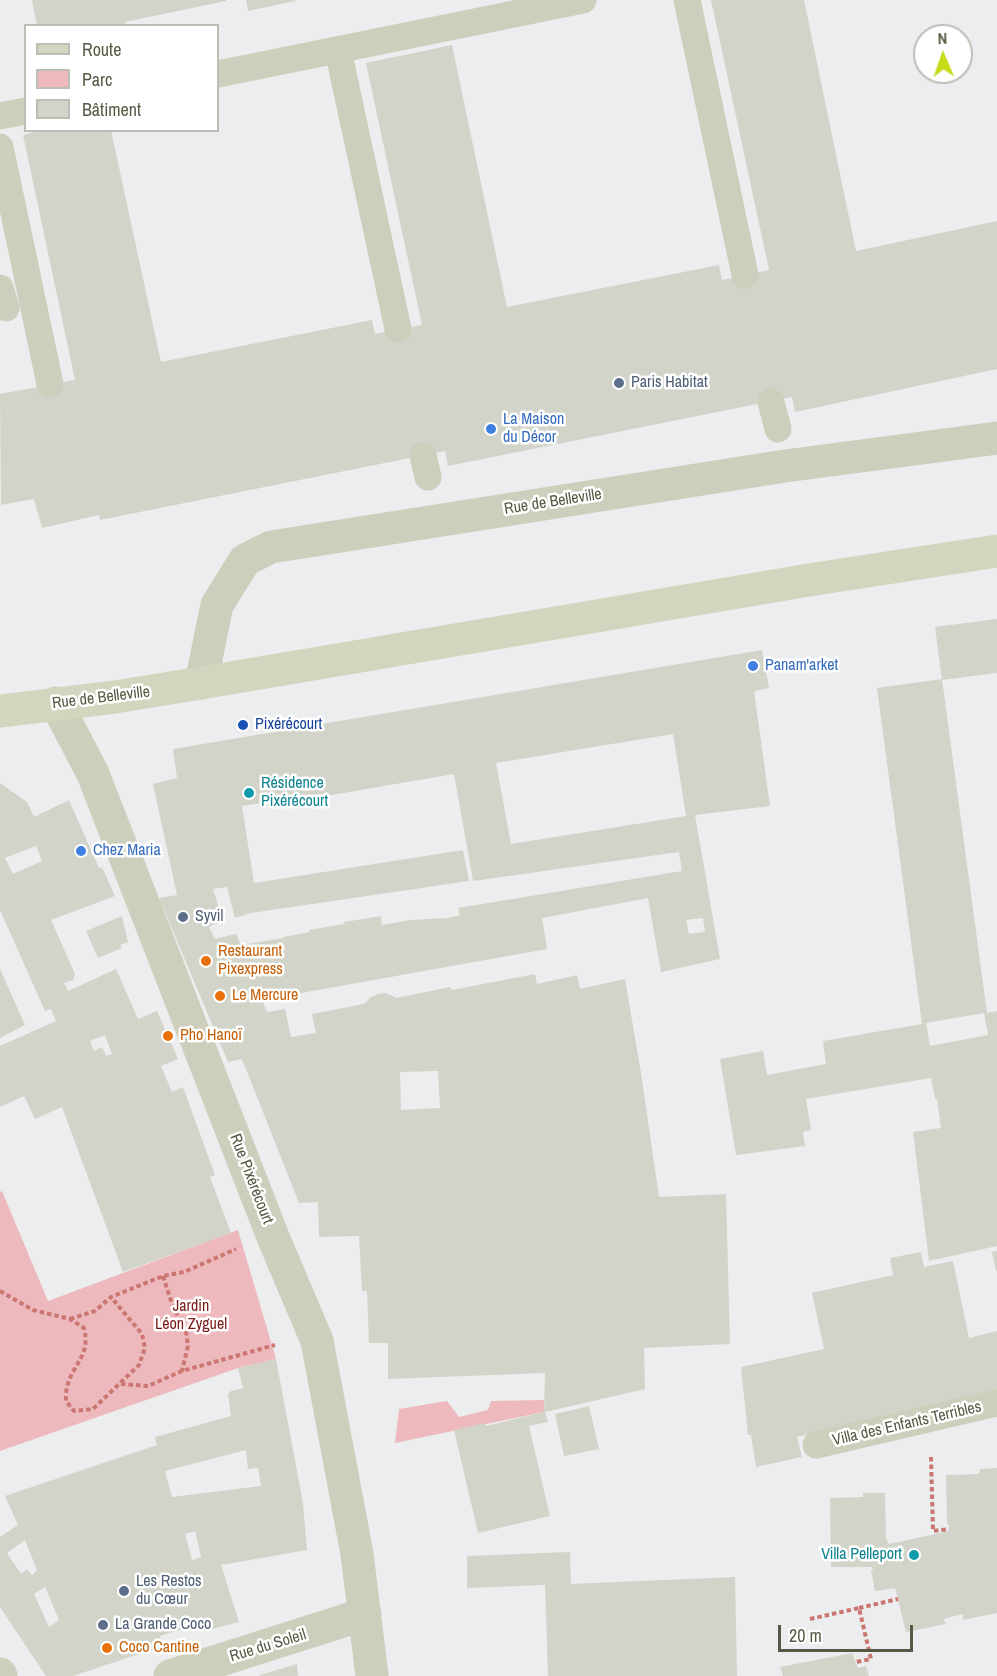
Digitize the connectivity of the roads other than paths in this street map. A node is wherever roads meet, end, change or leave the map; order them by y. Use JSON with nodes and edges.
{"nodes":[{"id":1,"x":583,"y":0,"type":"edge"},
{"id":2,"x":687,"y":0,"type":"edge"},
{"id":3,"x":338,"y":50,"type":"junction"},
{"id":4,"x":219,"y":74,"type":"edge"},
{"id":5,"x":24,"y":111,"type":"edge"},
{"id":6,"x":0,"y":116,"type":"edge"},
{"id":7,"x":0,"y":147,"type":"edge"},
{"id":8,"x":745,"y":275,"type":"dead end"},
{"id":9,"x":398,"y":329,"type":"dead end"},
{"id":10,"x":50,"y":384,"type":"dead end"},
{"id":11,"x":771,"y":402,"type":"dead end"},
{"id":12,"x":778,"y":429,"type":"dead end"},
{"id":13,"x":997,"y":438,"type":"edge"},
{"id":14,"x":997,"y":551,"type":"edge"},
{"id":15,"x":201,"y":683,"type":"junction"},
{"id":16,"x":56,"y":704,"type":"junction"},
{"id":17,"x":0,"y":711,"type":"edge"},
{"id":18,"x":997,"y":1403,"type":"edge"},
{"id":19,"x":816,"y":1445,"type":"dead end"},
{"id":20,"x":365,"y":1614,"type":"junction"},
{"id":21,"x":170,"y":1676,"type":"edge"},
{"id":22,"x":372,"y":1676,"type":"edge"}],
"edges":[{"from":1,"to":3,"type":"lane"},
{"from":2,"to":8,"type":"lane"},
{"from":3,"to":4,"type":"lane"},
{"from":3,"to":9,"type":"lane"},
{"from":5,"to":6,"type":"lane"},
{"from":7,"to":10,"type":"lane"},
{"from":11,"to":12,"type":"lane"},
{"from":13,"to":15,"type":"street","name":"Rue de Belleville"},
{"from":14,"to":15,"type":"main road","name":"Rue de Belleville"},
{"from":15,"to":16,"type":"main road","name":"Rue de Belleville"},
{"from":16,"to":17,"type":"main road","name":"Rue de Belleville"},
{"from":16,"to":20,"type":"street","name":"Rue Pixérécourt"},
{"from":18,"to":19,"type":"lane","name":"Villa des Enfants Terribles"},
{"from":20,"to":21,"type":"street","name":"Rue du Soleil"},
{"from":20,"to":22,"type":"street","name":"Rue Pixérécourt"}]}
